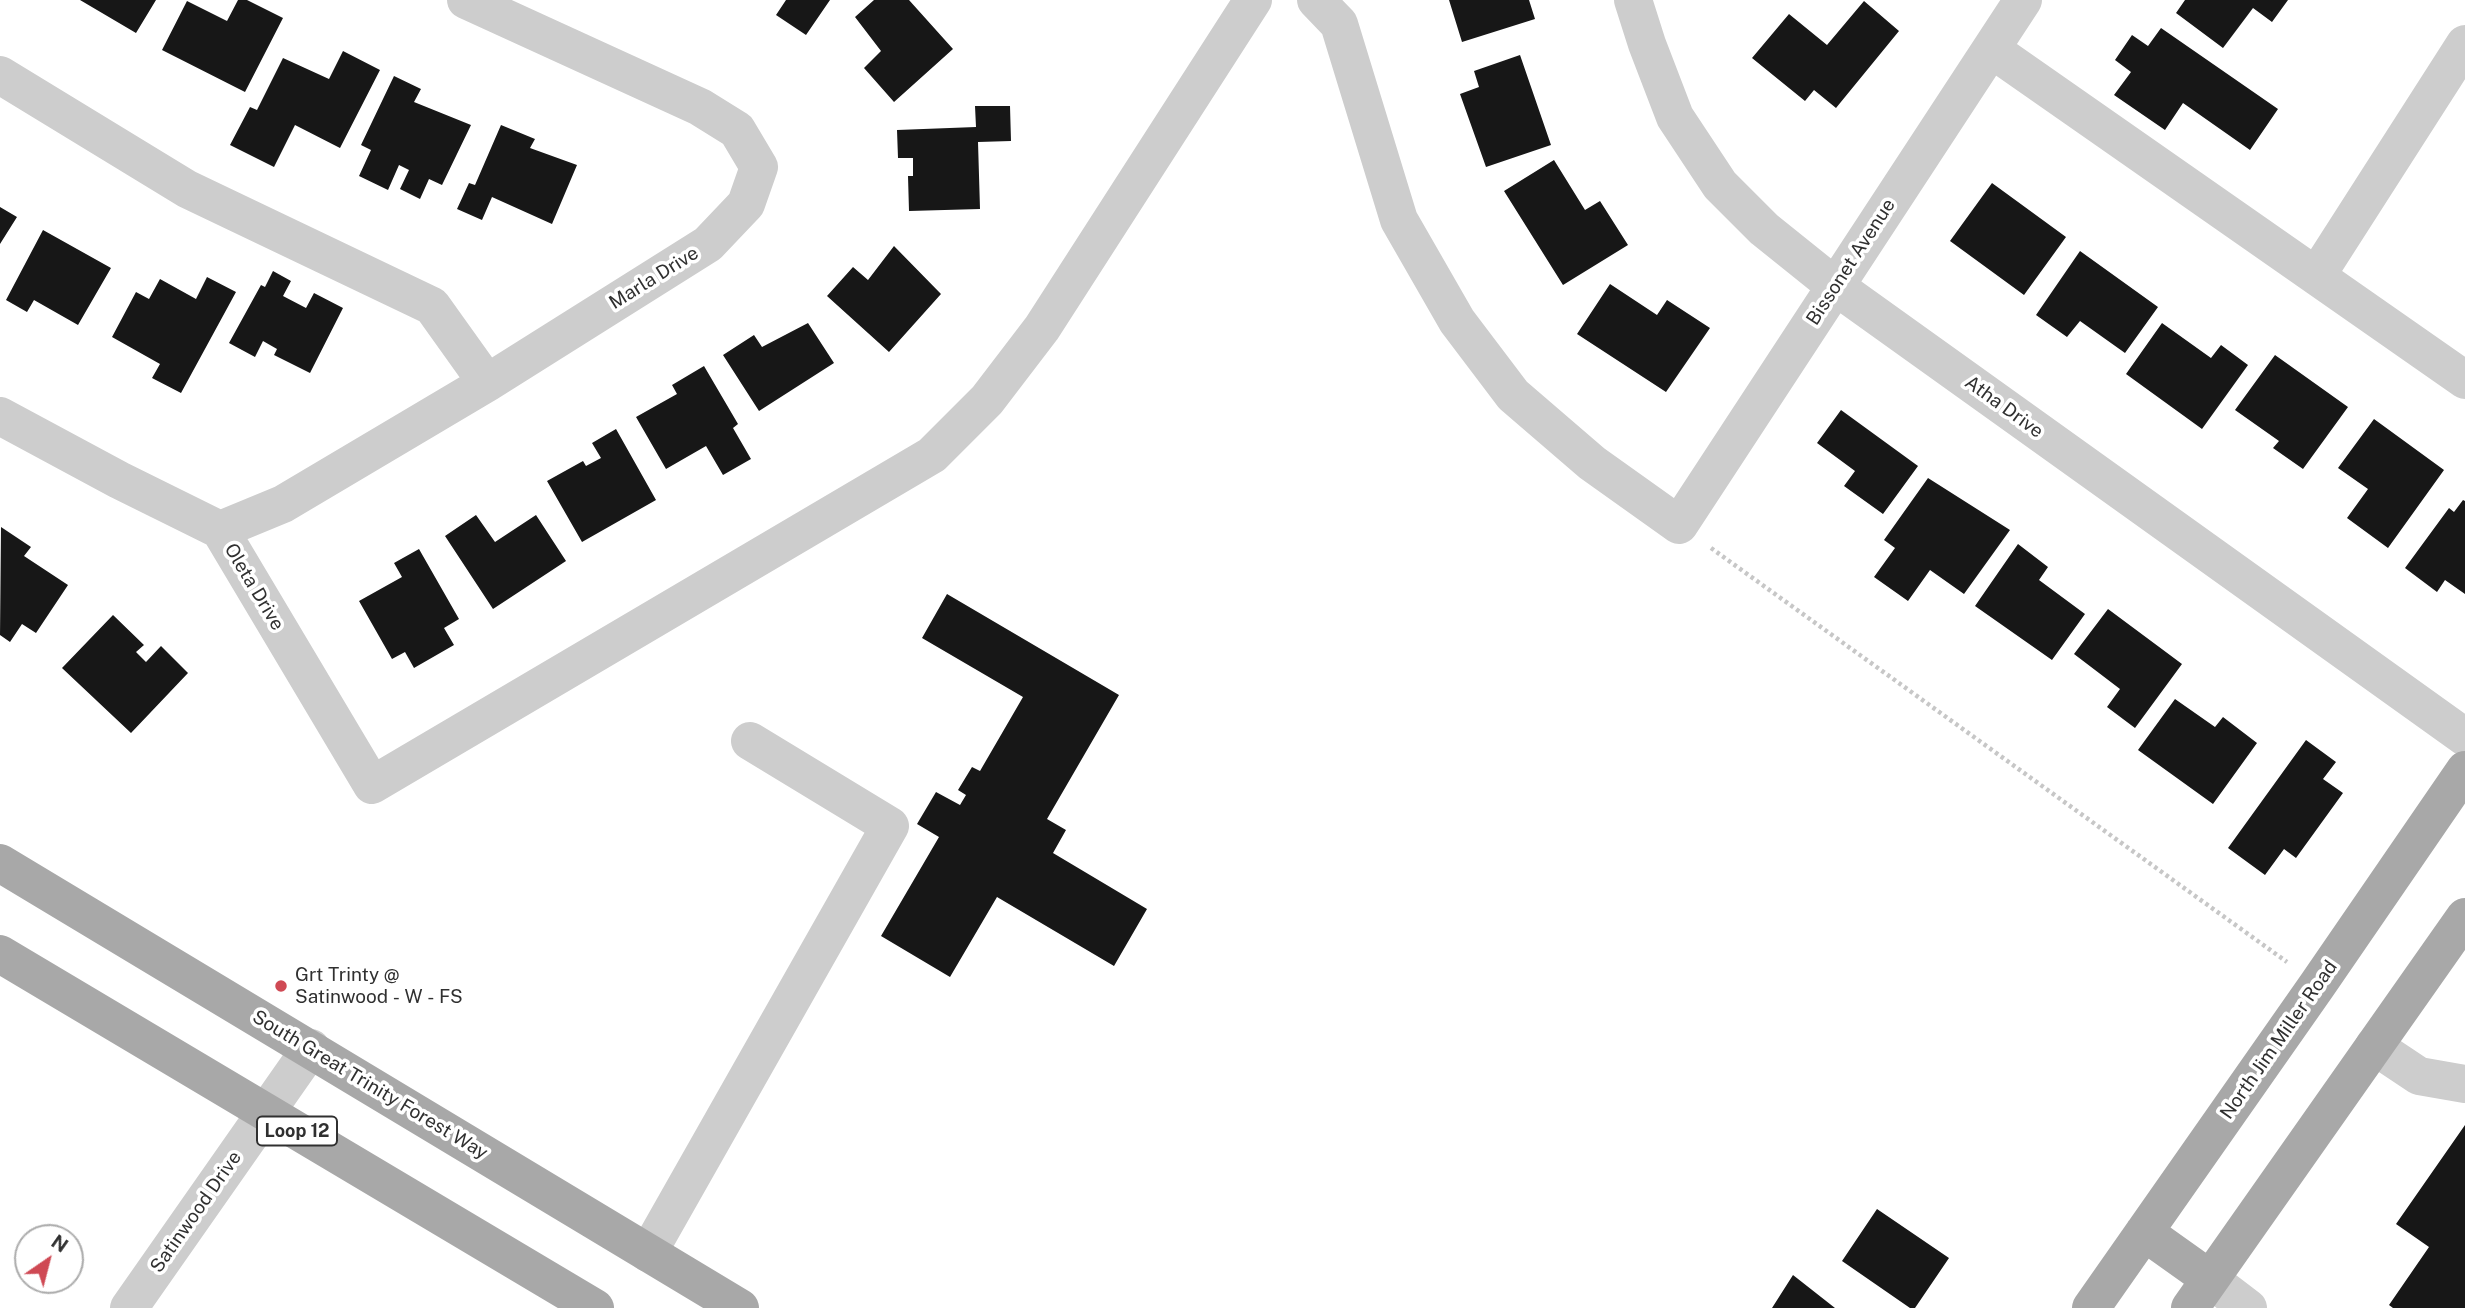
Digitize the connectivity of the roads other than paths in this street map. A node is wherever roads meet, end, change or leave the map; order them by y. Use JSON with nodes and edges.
{"nodes":[{"id":1,"x":466,"y":0,"type":"edge"},
{"id":2,"x":1253,"y":0,"type":"edge"},
{"id":3,"x":1316,"y":0,"type":"edge"},
{"id":4,"x":1633,"y":0,"type":"edge"},
{"id":5,"x":2023,"y":0,"type":"edge"},
{"id":6,"x":2465,"y":44,"type":"edge"},
{"id":7,"x":1991,"y":49,"type":"junction"},
{"id":8,"x":0,"y":75,"type":"edge"},
{"id":9,"x":2317,"y":275,"type":"junction"},
{"id":10,"x":1835,"y":286,"type":"junction"},
{"id":11,"x":2465,"y":380,"type":"edge"},
{"id":12,"x":487,"y":383,"type":"junction"},
{"id":13,"x":0,"y":416,"type":"edge"},
{"id":14,"x":220,"y":530,"type":"junction"},
{"id":15,"x":2465,"y":737,"type":"edge"},
{"id":16,"x":750,"y":741,"type":"dead end"},
{"id":17,"x":2465,"y":770,"type":"edge"},
{"id":18,"x":0,"y":863,"type":"edge"},
{"id":19,"x":2465,"y":918,"type":"edge"},
{"id":20,"x":0,"y":954,"type":"edge"},
{"id":21,"x":2374,"y":1046,"type":"junction"},
{"id":22,"x":311,"y":1048,"type":"junction"},
{"id":23,"x":2465,"y":1084,"type":"edge"},
{"id":24,"x":266,"y":1112,"type":"junction"},
{"id":25,"x":2144,"y":1232,"type":"junction"},
{"id":26,"x":648,"y":1253,"type":"junction"},
{"id":27,"x":2200,"y":1294,"type":"edge"},
{"id":28,"x":129,"y":1308,"type":"edge"},
{"id":29,"x":595,"y":1308,"type":"edge"},
{"id":30,"x":740,"y":1308,"type":"edge"},
{"id":31,"x":2091,"y":1308,"type":"edge"},
{"id":32,"x":2248,"y":1308,"type":"edge"}],
"edges":[{"from":1,"to":12,"type":"street","name":"Marla Drive"},
{"from":2,"to":14,"type":"street","name":"Oleta Drive"},
{"from":3,"to":10,"type":"street","name":"Bissonet Avenue"},
{"from":4,"to":10,"type":"street","name":"Atha Drive"},
{"from":5,"to":7,"type":"street","name":"Bissonet Avenue"},
{"from":6,"to":9,"type":"street"},
{"from":7,"to":9,"type":"street"},
{"from":7,"to":10,"type":"street","name":"Bissonet Avenue"},
{"from":8,"to":12,"type":"street"},
{"from":9,"to":11,"type":"street"},
{"from":10,"to":15,"type":"street","name":"Atha Drive"},
{"from":12,"to":14,"type":"street","name":"Marla Drive"},
{"from":13,"to":14,"type":"street","name":"Oleta Drive"},
{"from":16,"to":26,"type":"street"},
{"from":17,"to":25,"type":"main road","name":"North Jim Miller Road"},
{"from":18,"to":22,"type":"main road","name":"South Great Trinity Forest Way"},
{"from":19,"to":21,"type":"main road"},
{"from":20,"to":24,"type":"main road","number":"Loop 12"},
{"from":21,"to":23,"type":"street"},
{"from":21,"to":27,"type":"main road"},
{"from":22,"to":24,"type":"street","name":"Satinwood Drive"},
{"from":22,"to":26,"type":"main road","name":"South Great Trinity Forest Way"},
{"from":24,"to":28,"type":"street","name":"Satinwood Drive"},
{"from":24,"to":29,"type":"main road","number":"Loop 12"},
{"from":25,"to":27,"type":"main road"},
{"from":25,"to":31,"type":"main road","name":"North Jim Miller Road"},
{"from":26,"to":30,"type":"main road","name":"South Great Trinity Forest Way"},
{"from":27,"to":32,"type":"street"}]}
